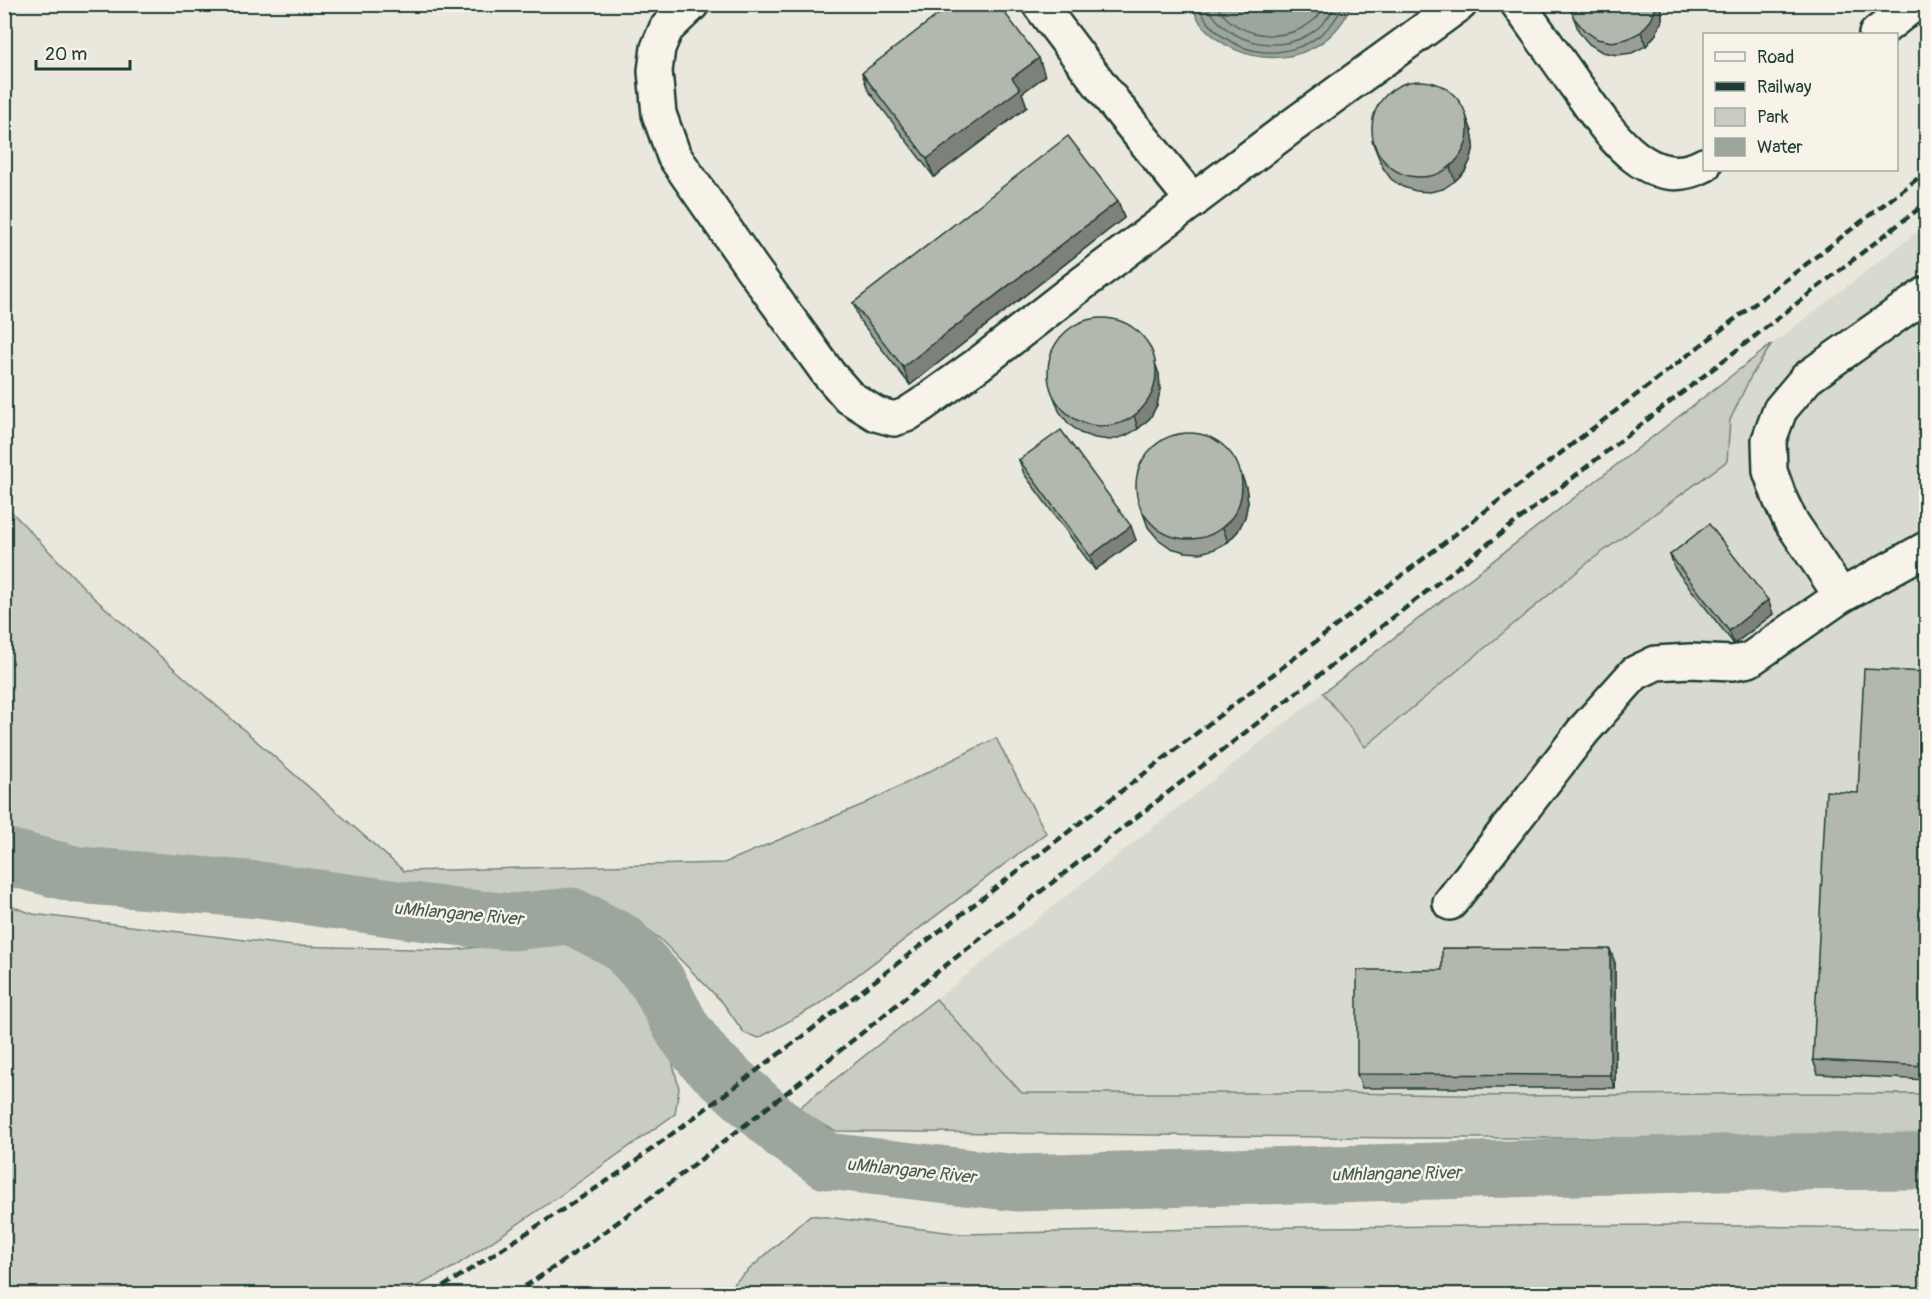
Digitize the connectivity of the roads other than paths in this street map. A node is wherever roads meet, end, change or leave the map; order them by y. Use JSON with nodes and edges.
{"nodes":[{"id":1,"x":692,"y":4,"type":"edge"},
{"id":2,"x":1039,"y":4,"type":"edge"},
{"id":3,"x":1460,"y":4,"type":"edge"},
{"id":4,"x":1518,"y":4,"type":"edge"},
{"id":5,"x":1914,"y":4,"type":"edge"},
{"id":6,"x":1877,"y":33,"type":"edge"},
{"id":7,"x":1703,"y":166,"type":"edge"},
{"id":8,"x":1193,"y":201,"type":"junction"},
{"id":9,"x":1926,"y":294,"type":"edge"},
{"id":10,"x":1926,"y":549,"type":"edge"},
{"id":11,"x":1841,"y":596,"type":"junction"},
{"id":12,"x":1449,"y":903,"type":"dead end"}],
"edges":[{"from":1,"to":8,"type":"lane"},
{"from":2,"to":8,"type":"lane"},
{"from":3,"to":8,"type":"lane"},
{"from":4,"to":7,"type":"lane"},
{"from":5,"to":6,"type":"lane"},
{"from":9,"to":11,"type":"lane"},
{"from":10,"to":11,"type":"lane"},
{"from":11,"to":12,"type":"lane"}]}
